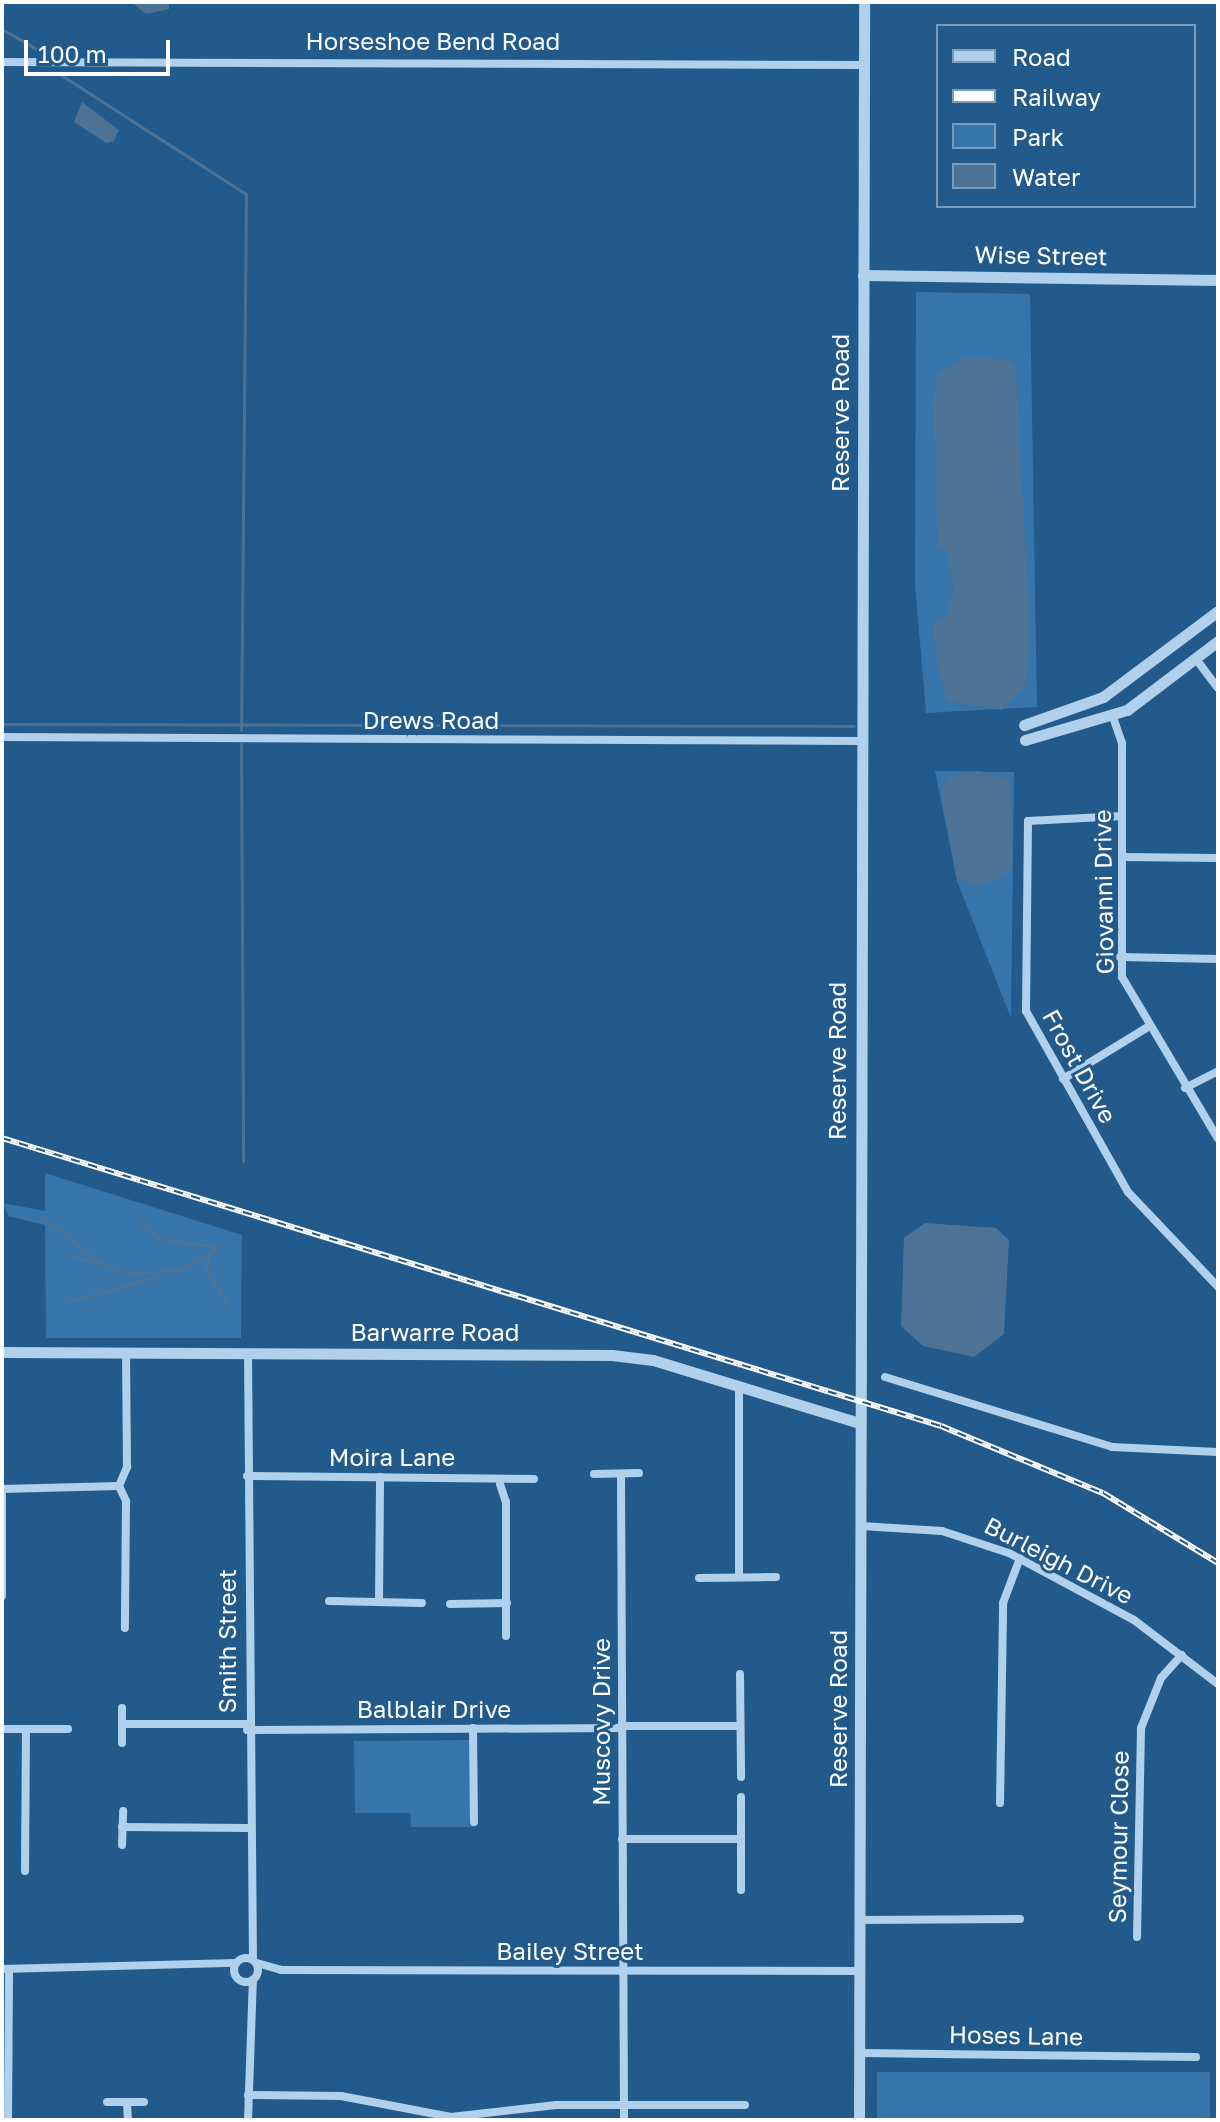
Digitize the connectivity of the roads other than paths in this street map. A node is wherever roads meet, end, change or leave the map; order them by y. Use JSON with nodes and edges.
{"nodes":[{"id":1,"x":864,"y":2,"type":"edge"},
{"id":2,"x":2,"y":62,"type":"edge"},
{"id":3,"x":863,"y":65,"type":"junction"},
{"id":4,"x":863,"y":275,"type":"junction"},
{"id":5,"x":1218,"y":280,"type":"edge"},
{"id":6,"x":1218,"y":611,"type":"edge"},
{"id":7,"x":1181,"y":640,"type":"junction"},
{"id":8,"x":1218,"y":641,"type":"edge"},
{"id":9,"x":1196,"y":659,"type":"junction"},
{"id":10,"x":1218,"y":688,"type":"edge"},
{"id":11,"x":1103,"y":697,"type":"junction"},
{"id":12,"x":1113,"y":717,"type":"junction"},
{"id":13,"x":1024,"y":725,"type":"dead end"},
{"id":14,"x":2,"y":737,"type":"edge"},
{"id":15,"x":1025,"y":740,"type":"dead end"},
{"id":16,"x":860,"y":741,"type":"junction"},
{"id":17,"x":1122,"y":816,"type":"junction"},
{"id":18,"x":1122,"y":857,"type":"junction"},
{"id":19,"x":1218,"y":858,"type":"edge"},
{"id":20,"x":1120,"y":957,"type":"junction"},
{"id":21,"x":1218,"y":959,"type":"edge"},
{"id":22,"x":1148,"y":1027,"type":"junction"},
{"id":23,"x":1218,"y":1071,"type":"edge"},
{"id":24,"x":1063,"y":1079,"type":"junction"},
{"id":25,"x":1185,"y":1088,"type":"junction"},
{"id":26,"x":1218,"y":1139,"type":"edge"},
{"id":27,"x":1218,"y":1287,"type":"edge"},
{"id":28,"x":2,"y":1352,"type":"edge"},
{"id":29,"x":126,"y":1353,"type":"junction"},
{"id":30,"x":248,"y":1353,"type":"junction"},
{"id":31,"x":885,"y":1377,"type":"dead end"},
{"id":32,"x":739,"y":1387,"type":"junction"},
{"id":33,"x":859,"y":1423,"type":"junction"},
{"id":34,"x":1218,"y":1452,"type":"edge"},
{"id":35,"x":639,"y":1473,"type":"dead end"},
{"id":36,"x":594,"y":1474,"type":"dead end"},
{"id":37,"x":621,"y":1474,"type":"junction"},
{"id":38,"x":247,"y":1476,"type":"junction"},
{"id":39,"x":380,"y":1477,"type":"junction"},
{"id":40,"x":534,"y":1479,"type":"dead end"},
{"id":41,"x":500,"y":1484,"type":"junction"},
{"id":42,"x":119,"y":1486,"type":"junction"},
{"id":43,"x":2,"y":1489,"type":"edge"},
{"id":44,"x":861,"y":1526,"type":"junction"},
{"id":45,"x":1020,"y":1558,"type":"junction"},
{"id":46,"x":739,"y":1577,"type":"junction"},
{"id":47,"x":776,"y":1577,"type":"dead end"},
{"id":48,"x":699,"y":1578,"type":"dead end"},
{"id":49,"x":2,"y":1596,"type":"edge"},
{"id":50,"x":329,"y":1601,"type":"dead end"},
{"id":51,"x":379,"y":1602,"type":"junction"},
{"id":52,"x":422,"y":1603,"type":"dead end"},
{"id":53,"x":507,"y":1603,"type":"junction"},
{"id":54,"x":450,"y":1604,"type":"dead end"},
{"id":55,"x":125,"y":1628,"type":"dead end"},
{"id":56,"x":506,"y":1636,"type":"dead end"},
{"id":57,"x":1182,"y":1655,"type":"junction"},
{"id":58,"x":740,"y":1674,"type":"dead end"},
{"id":59,"x":1218,"y":1684,"type":"edge"},
{"id":60,"x":122,"y":1708,"type":"dead end"},
{"id":61,"x":122,"y":1724,"type":"junction"},
{"id":62,"x":740,"y":1726,"type":"junction"},
{"id":63,"x":247,"y":1727,"type":"junction"},
{"id":64,"x":621,"y":1727,"type":"junction"},
{"id":65,"x":473,"y":1728,"type":"junction"},
{"id":66,"x":2,"y":1729,"type":"edge"},
{"id":67,"x":26,"y":1729,"type":"junction"},
{"id":68,"x":68,"y":1729,"type":"dead end"},
{"id":69,"x":122,"y":1743,"type":"dead end"},
{"id":70,"x":741,"y":1777,"type":"dead end"},
{"id":71,"x":741,"y":1797,"type":"dead end"},
{"id":72,"x":1000,"y":1803,"type":"dead end"},
{"id":73,"x":123,"y":1811,"type":"dead end"},
{"id":74,"x":474,"y":1822,"type":"dead end"},
{"id":75,"x":122,"y":1827,"type":"junction"},
{"id":76,"x":247,"y":1828,"type":"junction"},
{"id":77,"x":622,"y":1839,"type":"junction"},
{"id":78,"x":741,"y":1839,"type":"junction"},
{"id":79,"x":122,"y":1845,"type":"dead end"},
{"id":80,"x":25,"y":1871,"type":"dead end"},
{"id":81,"x":741,"y":1890,"type":"dead end"},
{"id":82,"x":1020,"y":1919,"type":"dead end"},
{"id":83,"x":860,"y":1920,"type":"junction"},
{"id":84,"x":248,"y":1928,"type":"junction"},
{"id":85,"x":1137,"y":1937,"type":"dead end"},
{"id":86,"x":238,"y":1961,"type":"junction"},
{"id":87,"x":255,"y":1961,"type":"junction"},
{"id":88,"x":208,"y":1968,"type":"junction"},
{"id":89,"x":5,"y":1969,"type":"edge"},
{"id":90,"x":281,"y":1970,"type":"junction"},
{"id":91,"x":623,"y":1971,"type":"junction"},
{"id":92,"x":859,"y":1971,"type":"junction"},
{"id":93,"x":237,"y":1977,"type":"junction"},
{"id":94,"x":255,"y":1978,"type":"junction"},
{"id":95,"x":247,"y":2012,"type":"junction"},
{"id":96,"x":859,"y":2053,"type":"junction"},
{"id":97,"x":1172,"y":2057,"type":"junction"},
{"id":98,"x":1196,"y":2057,"type":"dead end"},
{"id":99,"x":1171,"y":2069,"type":"dead end"},
{"id":100,"x":248,"y":2095,"type":"junction"},
{"id":101,"x":107,"y":2102,"type":"dead end"},
{"id":102,"x":127,"y":2102,"type":"junction"},
{"id":103,"x":144,"y":2102,"type":"dead end"},
{"id":104,"x":624,"y":2104,"type":"junction"},
{"id":105,"x":745,"y":2105,"type":"dead end"},
{"id":106,"x":8,"y":2120,"type":"edge"},
{"id":107,"x":128,"y":2120,"type":"edge"},
{"id":108,"x":248,"y":2120,"type":"edge"},
{"id":109,"x":624,"y":2120,"type":"edge"},
{"id":110,"x":859,"y":2120,"type":"edge"}],
"edges":[{"from":1,"to":3,"type":"street","name":"Reserve Road"},
{"from":2,"to":3,"type":"street","name":"Horseshoe Bend Road"},
{"from":3,"to":4,"type":"street","name":"Reserve Road"},
{"from":4,"to":5,"type":"street","name":"Wise Street"},
{"from":4,"to":16,"type":"street","name":"Reserve Road"},
{"from":6,"to":7,"type":"street"},
{"from":7,"to":9,"type":"street"},
{"from":7,"to":11,"type":"street"},
{"from":8,"to":9,"type":"street"},
{"from":9,"to":10,"type":"street"},
{"from":9,"to":12,"type":"street"},
{"from":11,"to":12,"type":"street"},
{"from":11,"to":13,"type":"street"},
{"from":12,"to":15,"type":"street"},
{"from":12,"to":17,"type":"street","name":"Giovanni Drive"},
{"from":14,"to":16,"type":"street","name":"Drews Road"},
{"from":16,"to":33,"type":"street","name":"Reserve Road"},
{"from":17,"to":18,"type":"street","name":"Giovanni Drive"},
{"from":17,"to":24,"type":"street","name":"Frost Drive"},
{"from":18,"to":19,"type":"street"},
{"from":18,"to":20,"type":"street","name":"Giovanni Drive"},
{"from":20,"to":21,"type":"street"},
{"from":20,"to":22,"type":"street","name":"Giovanni Drive"},
{"from":22,"to":24,"type":"street"},
{"from":22,"to":25,"type":"street","name":"Giovanni Drive"},
{"from":23,"to":25,"type":"street"},
{"from":24,"to":27,"type":"street","name":"Frost Drive"},
{"from":25,"to":26,"type":"street","name":"Giovanni Drive"},
{"from":28,"to":29,"type":"street","name":"Barwarre Road"},
{"from":29,"to":30,"type":"street","name":"Barwarre Road"},
{"from":29,"to":42,"type":"street"},
{"from":30,"to":32,"type":"street","name":"Barwarre Road"},
{"from":30,"to":38,"type":"street","name":"Smith Street"},
{"from":31,"to":34,"type":"street"},
{"from":32,"to":33,"type":"street","name":"Barwarre Road"},
{"from":32,"to":46,"type":"street"},
{"from":33,"to":44,"type":"street","name":"Reserve Road"},
{"from":35,"to":37,"type":"street"},
{"from":36,"to":37,"type":"street"},
{"from":37,"to":64,"type":"street","name":"Muscovy Drive"},
{"from":38,"to":39,"type":"street","name":"Moira Lane"},
{"from":38,"to":63,"type":"street","name":"Smith Street"},
{"from":39,"to":41,"type":"street","name":"Moira Lane"},
{"from":39,"to":51,"type":"street"},
{"from":40,"to":41,"type":"street","name":"Moira Lane"},
{"from":41,"to":53,"type":"street"},
{"from":42,"to":43,"type":"street"},
{"from":42,"to":55,"type":"street"},
{"from":43,"to":49,"type":"street"},
{"from":44,"to":45,"type":"street","name":"Burleigh Drive"},
{"from":44,"to":83,"type":"street","name":"Reserve Road"},
{"from":45,"to":57,"type":"street","name":"Burleigh Drive"},
{"from":45,"to":72,"type":"street"},
{"from":46,"to":47,"type":"street"},
{"from":46,"to":48,"type":"street"},
{"from":50,"to":51,"type":"street"},
{"from":51,"to":52,"type":"street"},
{"from":53,"to":54,"type":"street"},
{"from":53,"to":56,"type":"street"},
{"from":57,"to":59,"type":"street","name":"Burleigh Drive"},
{"from":57,"to":85,"type":"street","name":"Seymour Close"},
{"from":58,"to":62,"type":"street"},
{"from":60,"to":61,"type":"street"},
{"from":61,"to":63,"type":"street","name":"Balblair Drive"},
{"from":61,"to":69,"type":"street"},
{"from":62,"to":64,"type":"street","name":"Balblair Drive"},
{"from":62,"to":70,"type":"street"},
{"from":63,"to":65,"type":"street","name":"Balblair Drive"},
{"from":63,"to":76,"type":"street","name":"Smith Street"},
{"from":64,"to":65,"type":"street","name":"Balblair Drive"},
{"from":64,"to":77,"type":"street","name":"Muscovy Drive"},
{"from":65,"to":74,"type":"street"},
{"from":66,"to":67,"type":"street"},
{"from":67,"to":68,"type":"street"},
{"from":67,"to":80,"type":"street"},
{"from":71,"to":78,"type":"street"},
{"from":73,"to":75,"type":"street"},
{"from":75,"to":76,"type":"street"},
{"from":75,"to":79,"type":"street"},
{"from":76,"to":84,"type":"street","name":"Smith Street"},
{"from":77,"to":78,"type":"street"},
{"from":77,"to":91,"type":"street","name":"Muscovy Drive"},
{"from":78,"to":81,"type":"street"},
{"from":82,"to":83,"type":"street"},
{"from":83,"to":92,"type":"street","name":"Reserve Road"},
{"from":84,"to":86,"type":"street","name":"Smith Street"},
{"from":84,"to":87,"type":"street","name":"Smith Street"},
{"from":86,"to":87,"type":"street","name":"Bailey Street"},
{"from":86,"to":88,"type":"street","name":"Bailey Street"},
{"from":86,"to":93,"type":"street"},
{"from":87,"to":90,"type":"street","name":"Bailey Street"},
{"from":87,"to":94,"type":"street"},
{"from":88,"to":89,"type":"street","name":"Bailey Street"},
{"from":88,"to":93,"type":"street","name":"Bailey Street"},
{"from":89,"to":106,"type":"street"},
{"from":90,"to":91,"type":"street","name":"Bailey Street"},
{"from":90,"to":94,"type":"street","name":"Bailey Street"},
{"from":91,"to":92,"type":"street","name":"Bailey Street"},
{"from":91,"to":104,"type":"street","name":"Muscovy Drive"},
{"from":92,"to":96,"type":"street","name":"Reserve Road"},
{"from":93,"to":94,"type":"street","name":"Bailey Street"},
{"from":93,"to":95,"type":"street"},
{"from":94,"to":95,"type":"street"},
{"from":95,"to":100,"type":"street"},
{"from":96,"to":97,"type":"street","name":"Hoses Lane"},
{"from":96,"to":110,"type":"street","name":"Reserve Road"},
{"from":97,"to":98,"type":"street","name":"Hoses Lane"},
{"from":97,"to":99,"type":"street"},
{"from":100,"to":104,"type":"street"},
{"from":100,"to":108,"type":"street"},
{"from":101,"to":102,"type":"street"},
{"from":102,"to":103,"type":"street"},
{"from":102,"to":107,"type":"street"},
{"from":104,"to":105,"type":"street"},
{"from":104,"to":109,"type":"street","name":"Muscovy Drive"}]}
